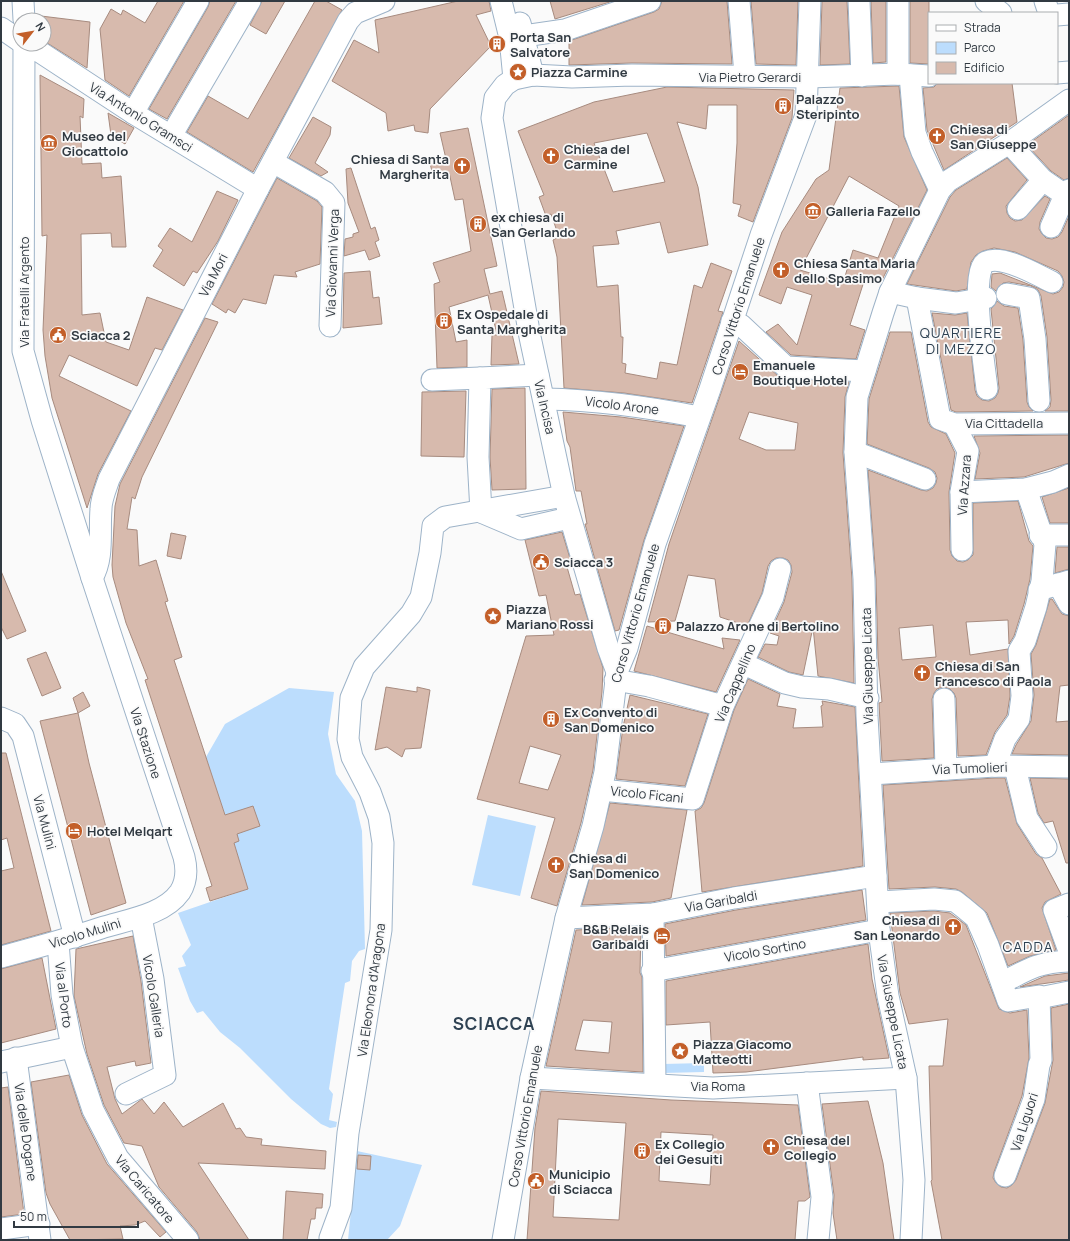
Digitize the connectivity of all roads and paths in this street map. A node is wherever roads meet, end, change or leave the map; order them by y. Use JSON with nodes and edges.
{"nodes":[{"id":1,"x":23,"y":1,"type":"edge"},
{"id":2,"x":198,"y":1,"type":"edge"},
{"id":3,"x":250,"y":1,"type":"edge"},
{"id":4,"x":384,"y":1,"type":"edge"},
{"id":5,"x":501,"y":1,"type":"edge"},
{"id":6,"x":514,"y":1,"type":"edge"},
{"id":7,"x":650,"y":1,"type":"edge"},
{"id":8,"x":739,"y":1,"type":"edge"},
{"id":9,"x":810,"y":1,"type":"edge"},
{"id":10,"x":859,"y":1,"type":"edge"},
{"id":11,"x":898,"y":1,"type":"edge"},
{"id":12,"x":986,"y":1,"type":"edge"},
{"id":13,"x":1045,"y":1,"type":"edge"},
{"id":14,"x":24,"y":12,"type":"edge"},
{"id":15,"x":999,"y":12,"type":"edge"},
{"id":16,"x":1049,"y":12,"type":"edge"},
{"id":17,"x":1069,"y":14,"type":"edge"},
{"id":18,"x":1058,"y":15,"type":"edge"},
{"id":19,"x":1,"y":28,"type":"edge"},
{"id":20,"x":12,"y":36,"type":"edge"},
{"id":21,"x":517,"y":36,"type":"junction"},
{"id":22,"x":24,"y":52,"type":"edge"},
{"id":23,"x":40,"y":52,"type":"edge"},
{"id":24,"x":1069,"y":72,"type":"edge"},
{"id":25,"x":1058,"y":73,"type":"edge"},
{"id":26,"x":745,"y":75,"type":"junction"},
{"id":27,"x":912,"y":75,"type":"edge"},
{"id":28,"x":862,"y":76,"type":"junction"},
{"id":29,"x":523,"y":77,"type":"junction"},
{"id":30,"x":809,"y":77,"type":"junction"},
{"id":31,"x":1069,"y":100,"type":"edge"},
{"id":32,"x":133,"y":113,"type":"junction"},
{"id":33,"x":171,"y":136,"type":"junction"},
{"id":34,"x":1016,"y":138,"type":"junction"},
{"id":35,"x":273,"y":162,"type":"junction"},
{"id":36,"x":1043,"y":180,"type":"junction"},
{"id":37,"x":258,"y":189,"type":"junction"},
{"id":38,"x":940,"y":190,"type":"junction"},
{"id":39,"x":1067,"y":192,"type":"edge"},
{"id":40,"x":1018,"y":209,"type":"dead end"},
{"id":41,"x":1051,"y":227,"type":"dead end"},
{"id":42,"x":1052,"y":282,"type":"dead end"},
{"id":43,"x":890,"y":292,"type":"junction"},
{"id":44,"x":1007,"y":294,"type":"dead end"},
{"id":45,"x":917,"y":298,"type":"junction"},
{"id":46,"x":982,"y":299,"type":"junction"},
{"id":47,"x":732,"y":321,"type":"junction"},
{"id":48,"x":330,"y":326,"type":"dead end"},
{"id":49,"x":865,"y":371,"type":"junction"},
{"id":50,"x":538,"y":375,"type":"junction"},
{"id":51,"x":480,"y":378,"type":"junction"},
{"id":52,"x":432,"y":380,"type":"dead end"},
{"id":53,"x":987,"y":389,"type":"dead end"},
{"id":54,"x":545,"y":399,"type":"junction"},
{"id":55,"x":1039,"y":401,"type":"dead end"},
{"id":56,"x":699,"y":417,"type":"junction"},
{"id":57,"x":947,"y":421,"type":"junction"},
{"id":58,"x":1069,"y":423,"type":"edge"},
{"id":59,"x":855,"y":452,"type":"junction"},
{"id":60,"x":1069,"y":475,"type":"edge"},
{"id":61,"x":925,"y":479,"type":"dead end"},
{"id":62,"x":1026,"y":490,"type":"junction"},
{"id":63,"x":961,"y":492,"type":"junction"},
{"id":64,"x":564,"y":496,"type":"junction"},
{"id":65,"x":482,"y":512,"type":"junction"},
{"id":66,"x":569,"y":518,"type":"junction"},
{"id":67,"x":1040,"y":535,"type":"junction"},
{"id":68,"x":1069,"y":535,"type":"edge"},
{"id":69,"x":962,"y":550,"type":"dead end"},
{"id":70,"x":780,"y":569,"type":"dead end"},
{"id":71,"x":100,"y":572,"type":"junction"},
{"id":72,"x":1064,"y":583,"type":"edge"},
{"id":73,"x":1038,"y":590,"type":"junction"},
{"id":74,"x":1069,"y":604,"type":"edge"},
{"id":75,"x":744,"y":664,"type":"junction"},
{"id":76,"x":616,"y":676,"type":"junction"},
{"id":77,"x":868,"y":698,"type":"junction"},
{"id":78,"x":944,"y":699,"type":"dead end"},
{"id":79,"x":723,"y":706,"type":"junction"},
{"id":80,"x":1,"y":718,"type":"edge"},
{"id":81,"x":1005,"y":766,"type":"junction"},
{"id":82,"x":1069,"y":767,"type":"edge"},
{"id":83,"x":946,"y":769,"type":"junction"},
{"id":84,"x":871,"y":774,"type":"junction"},
{"id":85,"x":601,"y":790,"type":"junction"},
{"id":86,"x":693,"y":799,"type":"joint"},
{"id":87,"x":1046,"y":847,"type":"dead end"},
{"id":88,"x":876,"y":876,"type":"junction"},
{"id":89,"x":878,"y":902,"type":"junction"},
{"id":90,"x":168,"y":904,"type":"joint"},
{"id":91,"x":1062,"y":907,"type":"edge"},
{"id":92,"x":653,"y":914,"type":"junction"},
{"id":93,"x":141,"y":917,"type":"junction"},
{"id":94,"x":566,"y":918,"type":"junction"},
{"id":95,"x":878,"y":930,"type":"junction"},
{"id":96,"x":67,"y":940,"type":"junction"},
{"id":97,"x":1069,"y":951,"type":"edge"},
{"id":98,"x":1,"y":957,"type":"edge"},
{"id":99,"x":1069,"y":961,"type":"edge"},
{"id":100,"x":652,"y":971,"type":"junction"},
{"id":101,"x":1005,"y":992,"type":"junction"},
{"id":102,"x":1069,"y":992,"type":"edge"},
{"id":103,"x":1039,"y":997,"type":"junction"},
{"id":104,"x":72,"y":1047,"type":"junction"},
{"id":105,"x":8,"y":1060,"type":"edge"},
{"id":106,"x":531,"y":1078,"type":"junction"},
{"id":107,"x":906,"y":1078,"type":"junction"},
{"id":108,"x":807,"y":1083,"type":"junction"},
{"id":109,"x":655,"y":1084,"type":"junction"},
{"id":110,"x":126,"y":1094,"type":"dead end"},
{"id":111,"x":348,"y":1133,"type":"junction"},
{"id":112,"x":1005,"y":1176,"type":"dead end"},
{"id":113,"x":331,"y":1179,"type":"dead end"},
{"id":114,"x":39,"y":1224,"type":"edge"},
{"id":115,"x":1,"y":1229,"type":"edge"},
{"id":116,"x":330,"y":1239,"type":"edge"},
{"id":117,"x":188,"y":1240,"type":"edge"},
{"id":118,"x":503,"y":1240,"type":"edge"},
{"id":119,"x":818,"y":1240,"type":"edge"},
{"id":120,"x":912,"y":1240,"type":"edge"}],
"edges":[{"from":1,"to":14,"type":"street"},
{"from":2,"to":32,"type":"street"},
{"from":3,"to":33,"type":"street"},
{"from":4,"to":35,"type":"street","name":"Via Mori"},
{"from":5,"to":21,"type":"street"},
{"from":6,"to":21,"type":"street"},
{"from":7,"to":21,"type":"street"},
{"from":8,"to":26,"type":"street"},
{"from":9,"to":30,"type":"street","name":"Corso Vittorio Emanuele"},
{"from":10,"to":28,"type":"street"},
{"from":11,"to":27,"type":"street"},
{"from":12,"to":15,"type":"street"},
{"from":13,"to":16,"type":"street"},
{"from":17,"to":18,"type":"street"},
{"from":19,"to":20,"type":"street"},
{"from":21,"to":29,"type":"street"},
{"from":22,"to":71,"type":"street","name":"Via Fratelli Argento"},
{"from":23,"to":32,"type":"street","name":"Via Antonio Gramsci"},
{"from":24,"to":25,"type":"street"},
{"from":26,"to":29,"type":"street","name":"Via Pietro Gerardi"},
{"from":26,"to":30,"type":"street","name":"Via Pietro Gerardi"},
{"from":27,"to":28,"type":"street","name":"Via Pietro Gerardi"},
{"from":27,"to":38,"type":"street"},
{"from":28,"to":30,"type":"street","name":"Via Pietro Gerardi"},
{"from":29,"to":50,"type":"street","name":"Via Incisa"},
{"from":30,"to":47,"type":"street","name":"Corso Vittorio Emanuele"},
{"from":31,"to":34,"type":"street","name":"Via Giuseppe Licata"},
{"from":32,"to":33,"type":"street","name":"Via Antonio Gramsci"},
{"from":33,"to":37,"type":"street","name":"Via Antonio Gramsci"},
{"from":34,"to":36,"type":"street"},
{"from":34,"to":38,"type":"street","name":"Via Giuseppe Licata"},
{"from":35,"to":37,"type":"street","name":"Via Mori"},
{"from":35,"to":48,"type":"street","name":"Via Giovanni Verga"},
{"from":36,"to":39,"type":"street"},
{"from":36,"to":40,"type":"street"},
{"from":37,"to":71,"type":"street","name":"Via Mori"},
{"from":38,"to":43,"type":"street","name":"Via Giuseppe Licata"},
{"from":39,"to":41,"type":"street"},
{"from":42,"to":46,"type":"street"},
{"from":43,"to":45,"type":"street"},
{"from":43,"to":49,"type":"street","name":"Via Giuseppe Licata"},
{"from":44,"to":55,"type":"street"},
{"from":45,"to":46,"type":"street"},
{"from":45,"to":57,"type":"street","name":"Via Azzara"},
{"from":46,"to":53,"type":"street"},
{"from":47,"to":49,"type":"street"},
{"from":47,"to":56,"type":"street","name":"Corso Vittorio Emanuele"},
{"from":49,"to":59,"type":"street","name":"Via Giuseppe Licata"},
{"from":50,"to":51,"type":"street"},
{"from":50,"to":54,"type":"street","name":"Via Incisa"},
{"from":51,"to":52,"type":"street"},
{"from":51,"to":65,"type":"street"},
{"from":54,"to":56,"type":"street","name":"Vicolo Arone"},
{"from":54,"to":64,"type":"street","name":"Via Incisa"},
{"from":56,"to":76,"type":"street","name":"Corso Vittorio Emanuele"},
{"from":57,"to":58,"type":"street","name":"Via Cittadella"},
{"from":57,"to":63,"type":"street","name":"Via Azzara"},
{"from":59,"to":61,"type":"street"},
{"from":59,"to":77,"type":"street","name":"Via Giuseppe Licata"},
{"from":60,"to":62,"type":"street"},
{"from":62,"to":63,"type":"street"},
{"from":62,"to":67,"type":"street"},
{"from":63,"to":69,"type":"street","name":"Via Azzara"},
{"from":64,"to":65,"type":"street"},
{"from":64,"to":66,"type":"street","name":"Via Incisa"},
{"from":65,"to":66,"type":"street"},
{"from":65,"to":111,"type":"street","name":"Via Eleonora d'Aragona"},
{"from":66,"to":76,"type":"street","name":"Via Incisa"},
{"from":67,"to":68,"type":"street"},
{"from":67,"to":73,"type":"street"},
{"from":70,"to":75,"type":"street","name":"Via Cappellino"},
{"from":71,"to":90,"type":"street","name":"Via Stazione"},
{"from":72,"to":73,"type":"street"},
{"from":72,"to":74,"type":"street"},
{"from":73,"to":81,"type":"street"},
{"from":75,"to":77,"type":"street"},
{"from":75,"to":79,"type":"street","name":"Via Cappellino"},
{"from":76,"to":79,"type":"street"},
{"from":76,"to":85,"type":"street","name":"Corso Vittorio Emanuele"},
{"from":77,"to":84,"type":"street","name":"Via Giuseppe Licata"},
{"from":78,"to":83,"type":"street"},
{"from":79,"to":86,"type":"street","name":"Via Cappellino"},
{"from":80,"to":96,"type":"street","name":"Via Mulini"},
{"from":81,"to":82,"type":"street","name":"Via Tumolieri"},
{"from":81,"to":83,"type":"street","name":"Via Tumolieri"},
{"from":81,"to":87,"type":"street"},
{"from":83,"to":84,"type":"street","name":"Via Tumolieri"},
{"from":84,"to":88,"type":"street","name":"Via Giuseppe Licata"},
{"from":85,"to":86,"type":"street","name":"Vicolo Ficani"},
{"from":85,"to":94,"type":"street","name":"Corso Vittorio Emanuele"},
{"from":88,"to":89,"type":"street","name":"Via Giuseppe Licata"},
{"from":88,"to":92,"type":"street","name":"Via Garibaldi"},
{"from":89,"to":95,"type":"street","name":"Via Giuseppe Licata"},
{"from":89,"to":101,"type":"street"},
{"from":90,"to":93,"type":"street","name":"Vicolo Mulini"},
{"from":91,"to":97,"type":"street"},
{"from":92,"to":94,"type":"street","name":"Via Garibaldi"},
{"from":92,"to":100,"type":"street"},
{"from":93,"to":96,"type":"street","name":"Vicolo Mulini"},
{"from":93,"to":110,"type":"street","name":"Vicolo Galleria"},
{"from":94,"to":106,"type":"street","name":"Corso Vittorio Emanuele"},
{"from":95,"to":100,"type":"street","name":"Vicolo Sortino"},
{"from":95,"to":107,"type":"street","name":"Via Giuseppe Licata"},
{"from":96,"to":98,"type":"street","name":"Vicolo Mulini"},
{"from":96,"to":104,"type":"street","name":"Via al Porto"},
{"from":99,"to":101,"type":"street"},
{"from":100,"to":109,"type":"street"},
{"from":101,"to":103,"type":"street"},
{"from":102,"to":103,"type":"street"},
{"from":103,"to":112,"type":"street","name":"Via Liguori"},
{"from":104,"to":105,"type":"street"},
{"from":104,"to":117,"type":"street","name":"Via Caricatore"},
{"from":105,"to":114,"type":"street","name":"Via delle Dogane"},
{"from":106,"to":109,"type":"street","name":"Via Roma"},
{"from":106,"to":118,"type":"street","name":"Corso Vittorio Emanuele"},
{"from":107,"to":108,"type":"street","name":"Via Roma"},
{"from":107,"to":120,"type":"street","name":"Via Giuseppe Licata"},
{"from":108,"to":109,"type":"street","name":"Via Roma"},
{"from":108,"to":119,"type":"street"},
{"from":111,"to":113,"type":"street"},
{"from":111,"to":116,"type":"street","name":"Via Eleonora d'Aragona"},
{"from":114,"to":115,"type":"street"}]}
